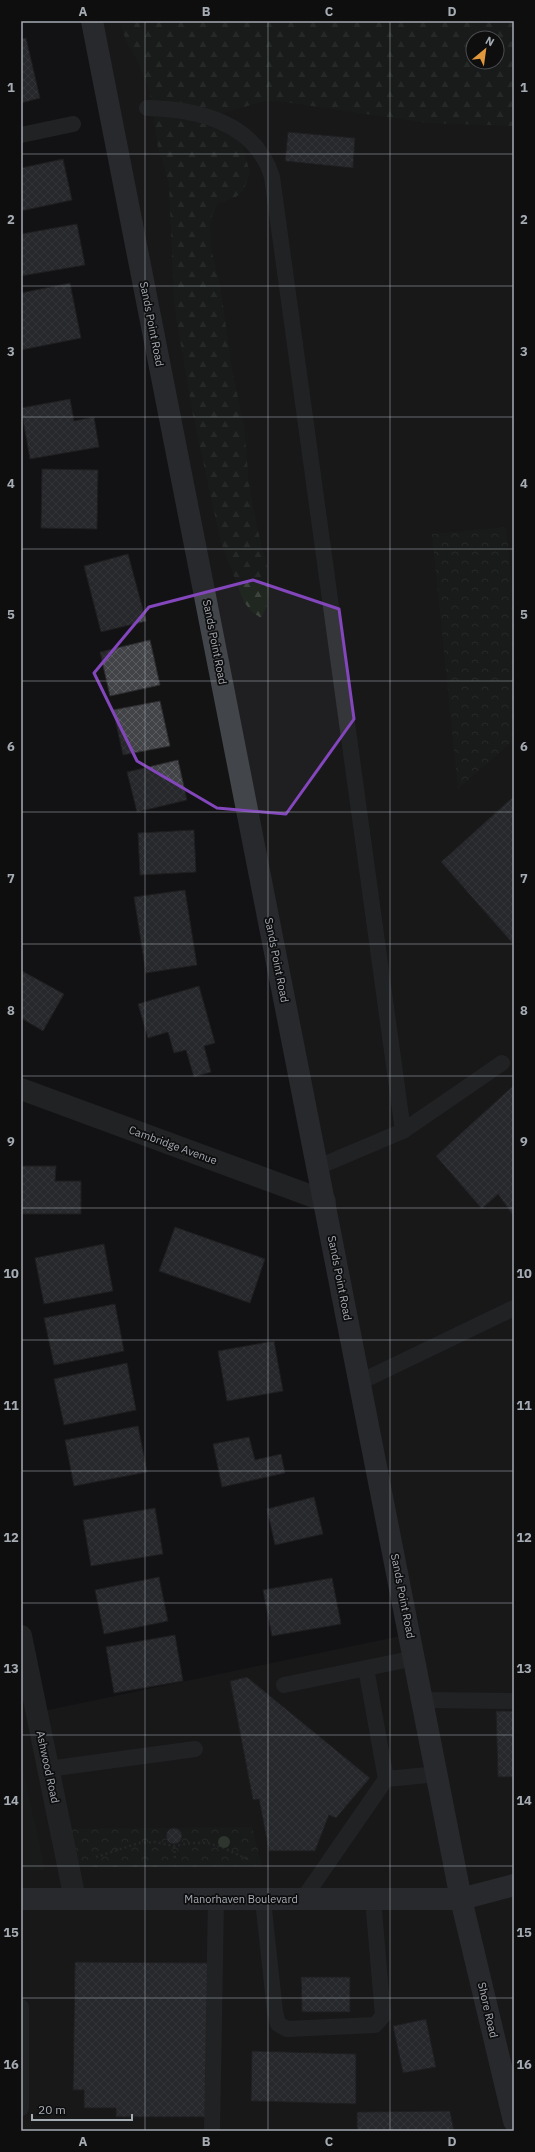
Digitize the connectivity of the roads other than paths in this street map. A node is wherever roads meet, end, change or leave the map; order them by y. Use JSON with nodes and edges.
{"nodes":[{"id":1,"x":92,"y":21,"type":"edge"},
{"id":2,"x":148,"y":108,"type":"dead end"},
{"id":3,"x":73,"y":124,"type":"dead end"},
{"id":4,"x":21,"y":135,"type":"edge"},
{"id":5,"x":502,"y":1063,"type":"dead end"},
{"id":6,"x":21,"y":1089,"type":"edge"},
{"id":7,"x":403,"y":1131,"type":"junction"},
{"id":8,"x":318,"y":1167,"type":"junction"},
{"id":9,"x":325,"y":1201,"type":"junction"},
{"id":10,"x":514,"y":1308,"type":"edge"},
{"id":11,"x":360,"y":1382,"type":"junction"},
{"id":12,"x":21,"y":1636,"type":"edge"},
{"id":13,"x":415,"y":1658,"type":"junction"},
{"id":14,"x":366,"y":1668,"type":"junction"},
{"id":15,"x":25,"y":1680,"type":"edge"},
{"id":16,"x":284,"y":1685,"type":"dead end"},
{"id":17,"x":423,"y":1700,"type":"junction"},
{"id":18,"x":514,"y":1701,"type":"edge"},
{"id":19,"x":195,"y":1749,"type":"dead end"},
{"id":20,"x":48,"y":1769,"type":"junction"},
{"id":21,"x":438,"y":1774,"type":"junction"},
{"id":22,"x":386,"y":1779,"type":"junction"},
{"id":23,"x":514,"y":1885,"type":"edge"},
{"id":24,"x":21,"y":1899,"type":"edge"},
{"id":25,"x":76,"y":1899,"type":"junction"},
{"id":26,"x":303,"y":1899,"type":"junction"},
{"id":27,"x":373,"y":1899,"type":"junction"},
{"id":28,"x":461,"y":1899,"type":"junction"},
{"id":29,"x":216,"y":1900,"type":"junction"},
{"id":30,"x":263,"y":1900,"type":"junction"},
{"id":31,"x":21,"y":2007,"type":"edge"},
{"id":32,"x":507,"y":2061,"type":"edge"},
{"id":33,"x":21,"y":2108,"type":"edge"},
{"id":34,"x":513,"y":2108,"type":"edge"},
{"id":35,"x":212,"y":2131,"type":"edge"}],
"edges":[{"from":1,"to":8,"type":"main road","name":"Sands Point Road"},
{"from":2,"to":7,"type":"lane"},
{"from":3,"to":4,"type":"lane"},
{"from":5,"to":7,"type":"lane"},
{"from":6,"to":9,"type":"street","name":"Cambridge Avenue"},
{"from":7,"to":8,"type":"lane"},
{"from":8,"to":9,"type":"main road","name":"Sands Point Road"},
{"from":9,"to":11,"type":"main road","name":"Sands Point Road"},
{"from":10,"to":11,"type":"lane"},
{"from":11,"to":13,"type":"main road","name":"Sands Point Road"},
{"from":12,"to":15,"type":"street","name":"Ashwood Road"},
{"from":13,"to":14,"type":"lane"},
{"from":13,"to":17,"type":"main road","name":"Sands Point Road"},
{"from":14,"to":16,"type":"lane"},
{"from":14,"to":22,"type":"lane"},
{"from":15,"to":20,"type":"street","name":"Ashwood Road"},
{"from":17,"to":18,"type":"lane"},
{"from":17,"to":21,"type":"main road","name":"Sands Point Road"},
{"from":19,"to":20,"type":"lane"},
{"from":20,"to":25,"type":"street","name":"Ashwood Road"},
{"from":21,"to":22,"type":"lane"},
{"from":21,"to":28,"type":"main road","name":"Sands Point Road"},
{"from":22,"to":26,"type":"lane"},
{"from":23,"to":28,"type":"main road","name":"Manorhaven Boulevard"},
{"from":24,"to":25,"type":"main road","name":"Manorhaven Boulevard"},
{"from":25,"to":29,"type":"main road","name":"Manorhaven Boulevard"},
{"from":26,"to":27,"type":"main road","name":"Manorhaven Boulevard"},
{"from":26,"to":30,"type":"main road","name":"Manorhaven Boulevard"},
{"from":27,"to":28,"type":"main road","name":"Manorhaven Boulevard"},
{"from":27,"to":30,"type":"lane"},
{"from":28,"to":32,"type":"main road","name":"Shore Road"},
{"from":29,"to":30,"type":"main road","name":"Manorhaven Boulevard"},
{"from":29,"to":35,"type":"lane"},
{"from":31,"to":33,"type":"lane"},
{"from":32,"to":34,"type":"main road","name":"Shore Road"}]}
